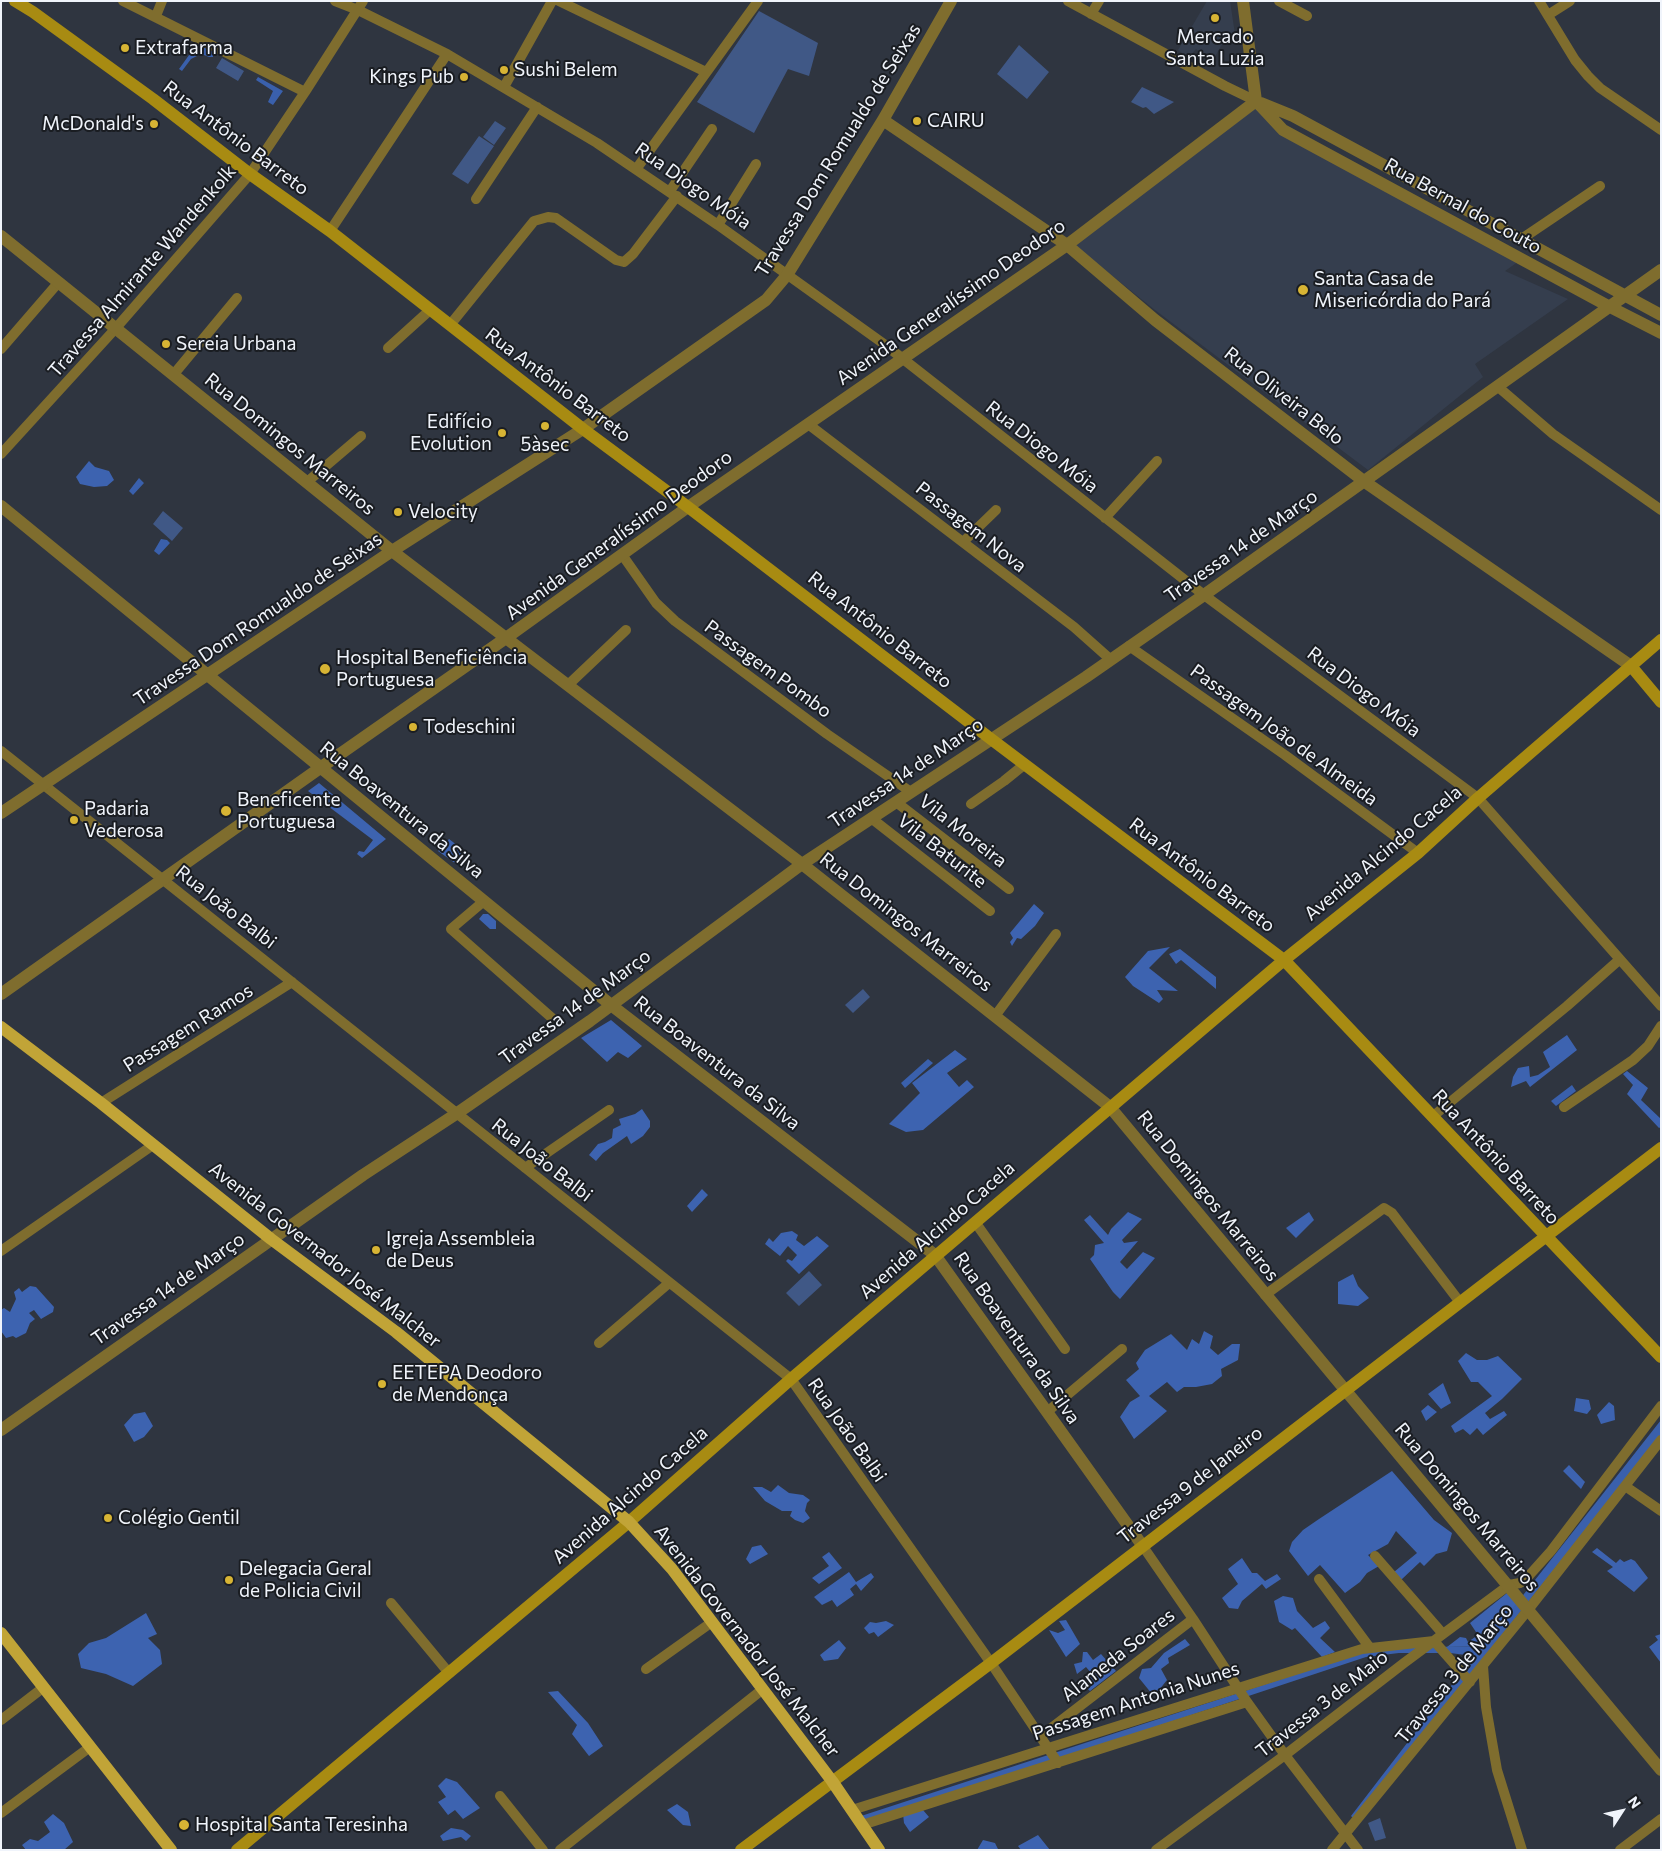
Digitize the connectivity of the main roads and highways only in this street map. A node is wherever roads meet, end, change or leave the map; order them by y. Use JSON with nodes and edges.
{"nodes":[{"id":1,"x":15,"y":1,"type":"edge"},
{"id":2,"x":1661,"y":640,"type":"edge"},
{"id":3,"x":1631,"y":666,"type":"junction"},
{"id":4,"x":1661,"y":702,"type":"edge"},
{"id":5,"x":1284,"y":960,"type":"junction"},
{"id":6,"x":1,"y":1027,"type":"edge"},
{"id":7,"x":1661,"y":1148,"type":"edge"},
{"id":8,"x":1544,"y":1236,"type":"junction"},
{"id":9,"x":1661,"y":1357,"type":"edge"},
{"id":10,"x":629,"y":1522,"type":"junction"},
{"id":11,"x":1,"y":1633,"type":"edge"},
{"id":12,"x":832,"y":1781,"type":"junction"},
{"id":13,"x":171,"y":1850,"type":"edge"},
{"id":14,"x":237,"y":1850,"type":"edge"},
{"id":15,"x":741,"y":1850,"type":"edge"},
{"id":16,"x":879,"y":1850,"type":"edge"}],
"edges":[{"from":1,"to":5,"type":"main road","name":"Rua Antônio Barreto"},
{"from":2,"to":3,"type":"main road","name":"Avenida Alcindo Cacela"},
{"from":3,"to":4,"type":"main road","name":"Rua Oliveira Belo"},
{"from":3,"to":5,"type":"main road","name":"Avenida Alcindo Cacela"},
{"from":5,"to":8,"type":"main road","name":"Rua Antônio Barreto"},
{"from":5,"to":10,"type":"main road","name":"Avenida Alcindo Cacela"},
{"from":6,"to":10,"type":"main road","name":"Avenida Governador José Malcher"},
{"from":7,"to":8,"type":"main road","name":"Travessa 9 de Janeiro"},
{"from":8,"to":9,"type":"main road","name":"Rua Antônio Barreto"},
{"from":8,"to":12,"type":"main road","name":"Travessa 9 de Janeiro"},
{"from":10,"to":12,"type":"main road","name":"Avenida Governador José Malcher"},
{"from":10,"to":14,"type":"main road","name":"Avenida Alcindo Cacela"},
{"from":11,"to":13,"type":"main road"},
{"from":12,"to":15,"type":"main road","name":"Travessa 9 de Janeiro"},
{"from":12,"to":16,"type":"main road","name":"Avenida Governador José Malcher"}]}
